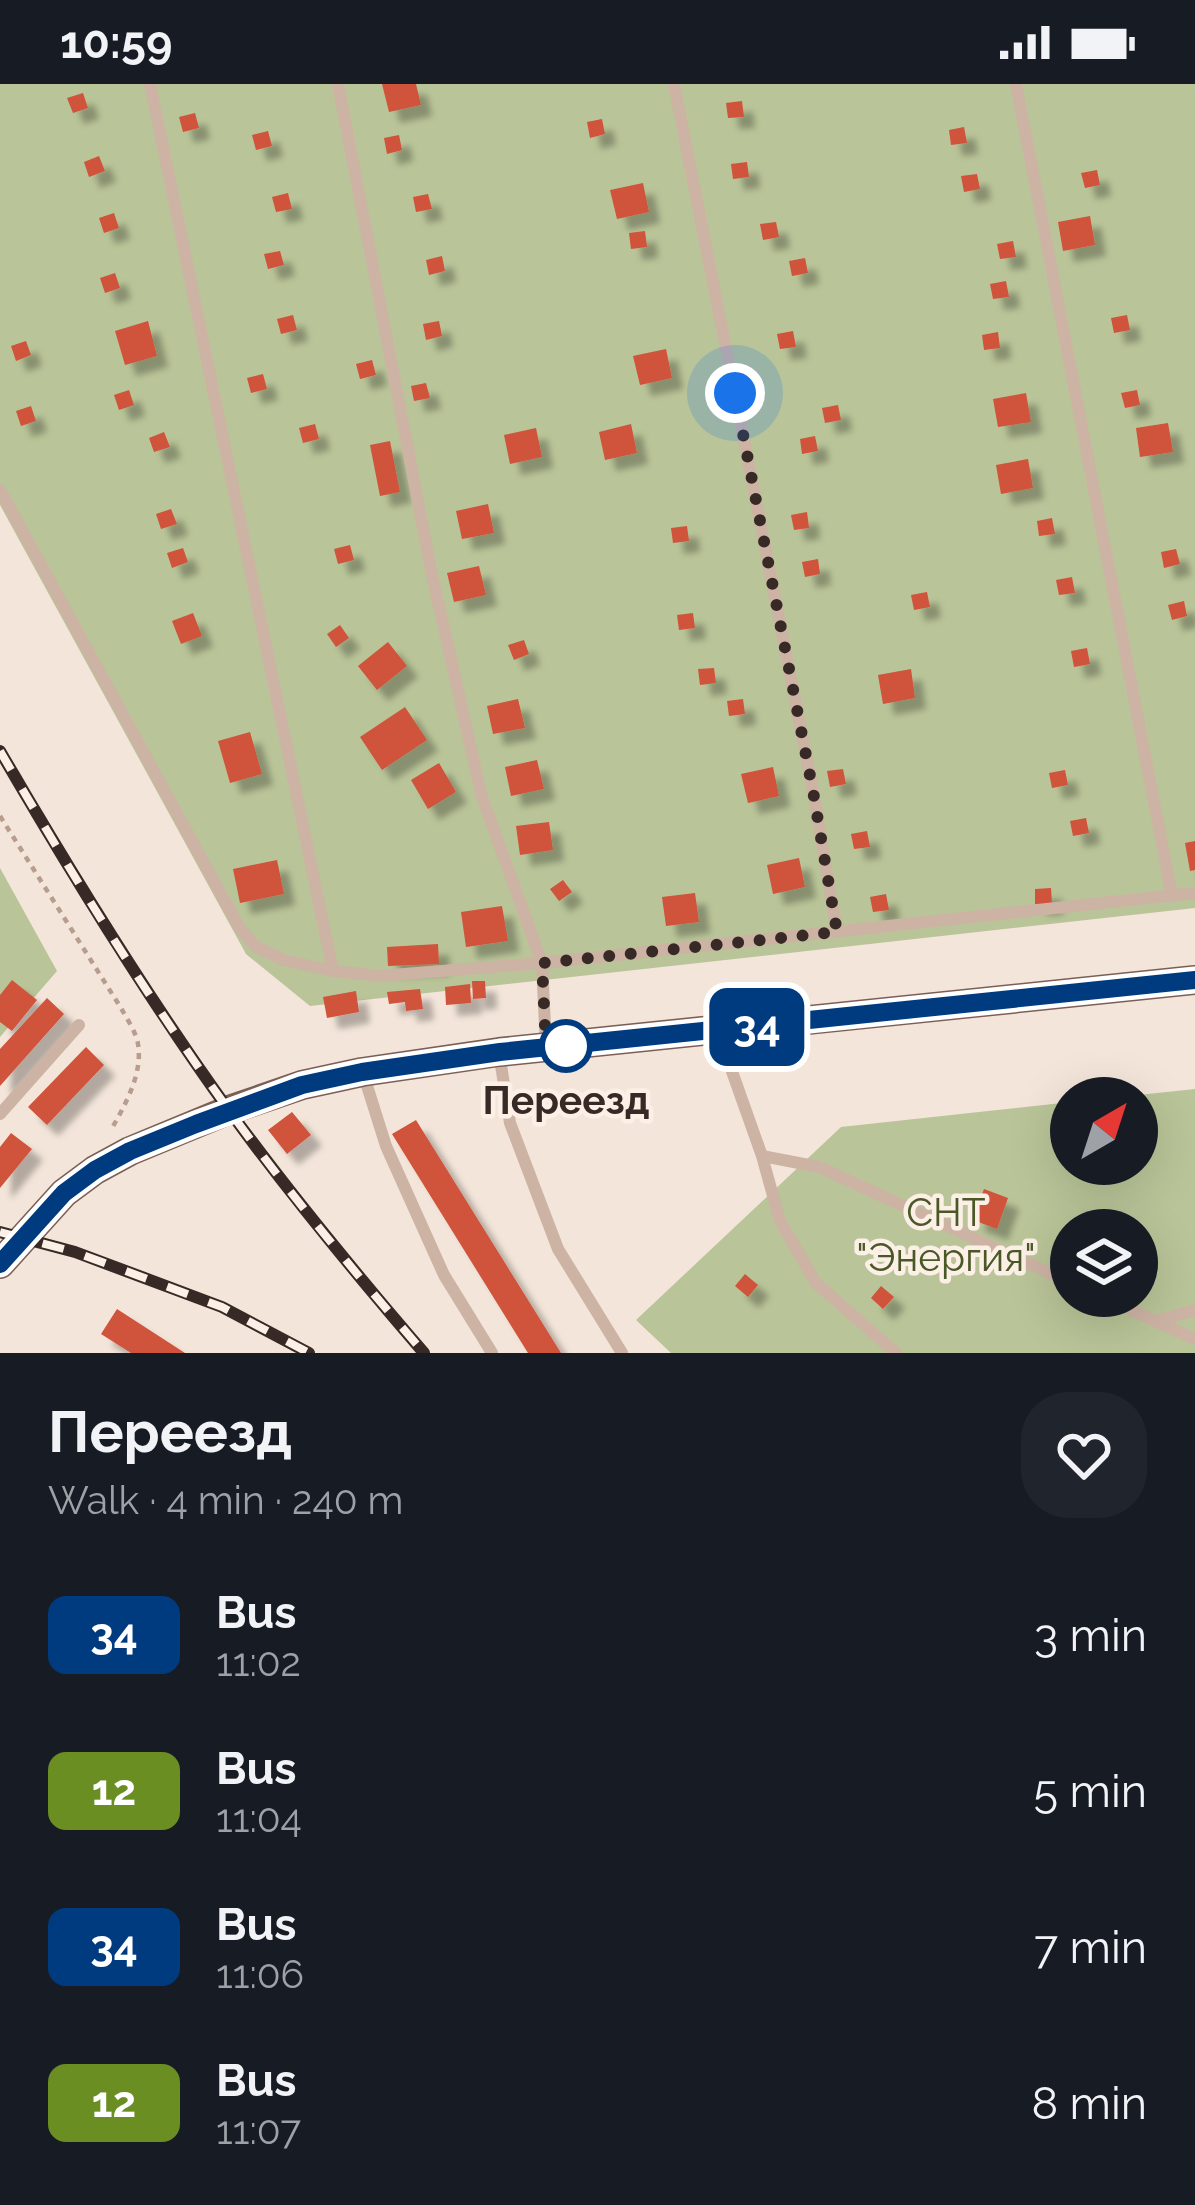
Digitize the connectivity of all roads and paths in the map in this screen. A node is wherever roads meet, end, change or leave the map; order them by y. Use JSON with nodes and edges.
{"nodes":[{"id":1,"x":150,"y":84,"type":"edge"},
{"id":2,"x":338,"y":84,"type":"edge"},
{"id":3,"x":674,"y":84,"type":"edge"},
{"id":4,"x":1016,"y":84,"type":"edge"},
{"id":5,"x":0,"y":490,"type":"edge"},
{"id":6,"x":0,"y":816,"type":"edge"},
{"id":7,"x":1195,"y":893,"type":"edge"},
{"id":8,"x":1172,"y":896,"type":"junction"},
{"id":9,"x":837,"y":932,"type":"junction"},
{"id":10,"x":542,"y":963,"type":"junction"},
{"id":11,"x":333,"y":971,"type":"junction"},
{"id":12,"x":1195,"y":980,"type":"edge"},
{"id":13,"x":80,"y":1025,"type":"dead end"},
{"id":14,"x":718,"y":1031,"type":"junction"},
{"id":15,"x":546,"y":1048,"type":"junction"},
{"id":16,"x":500,"y":1052,"type":"junction"},
{"id":17,"x":362,"y":1072,"type":"junction"},
{"id":18,"x":0,"y":1114,"type":"edge"},
{"id":19,"x":122,"y":1155,"type":"junction"},
{"id":20,"x":763,"y":1156,"type":"junction"},
{"id":21,"x":0,"y":1264,"type":"edge"},
{"id":22,"x":1050,"y":1272,"type":"edge"},
{"id":23,"x":1195,"y":1310,"type":"edge"},
{"id":24,"x":1145,"y":1317,"type":"edge"},
{"id":25,"x":1156,"y":1322,"type":"junction"},
{"id":26,"x":1195,"y":1339,"type":"edge"},
{"id":27,"x":493,"y":1353,"type":"edge"},
{"id":28,"x":622,"y":1353,"type":"edge"},
{"id":29,"x":896,"y":1353,"type":"edge"}],
"edges":[{"from":1,"to":11,"type":"lane"},
{"from":2,"to":10,"type":"lane"},
{"from":3,"to":9,"type":"lane"},
{"from":4,"to":8,"type":"lane"},
{"from":5,"to":11,"type":"lane"},
{"from":6,"to":19,"type":"path"},
{"from":7,"to":8,"type":"lane"},
{"from":8,"to":9,"type":"lane"},
{"from":9,"to":10,"type":"lane"},
{"from":10,"to":11,"type":"lane"},
{"from":10,"to":15,"type":"lane"},
{"from":12,"to":14,"type":"main road"},
{"from":13,"to":18,"type":"lane"},
{"from":14,"to":15,"type":"main road"},
{"from":14,"to":20,"type":"lane"},
{"from":15,"to":16,"type":"main road"},
{"from":16,"to":17,"type":"main road"},
{"from":16,"to":28,"type":"lane"},
{"from":17,"to":19,"type":"main road"},
{"from":17,"to":27,"type":"lane"},
{"from":19,"to":21,"type":"main road"},
{"from":20,"to":22,"type":"lane"},
{"from":20,"to":29,"type":"lane"},
{"from":23,"to":25,"type":"lane"},
{"from":24,"to":25,"type":"lane"},
{"from":25,"to":26,"type":"lane"}]}
